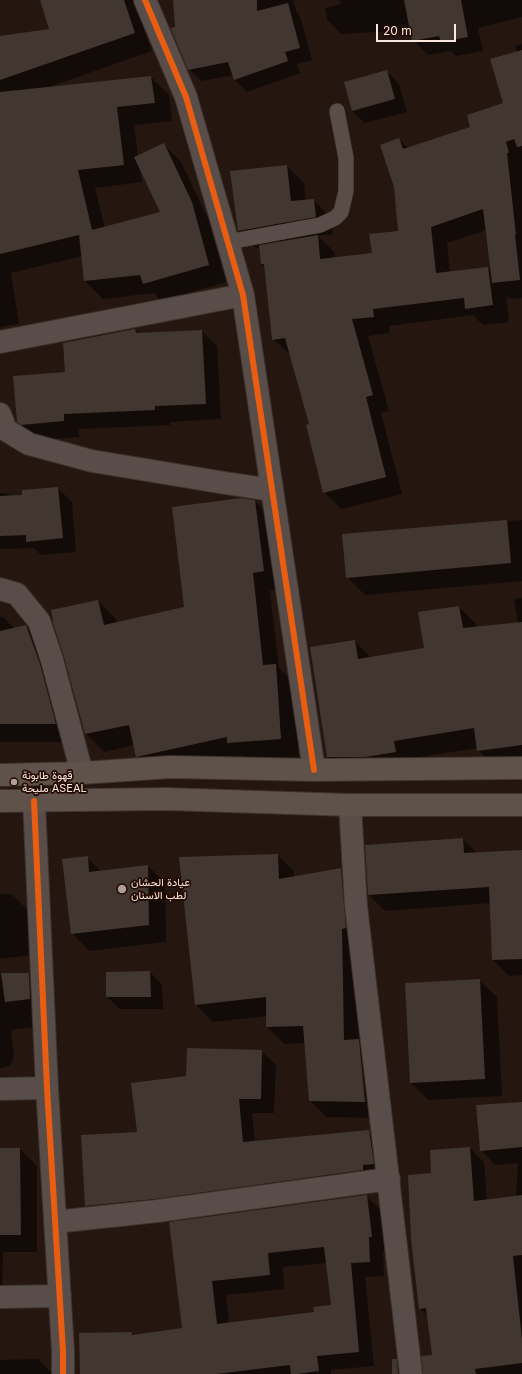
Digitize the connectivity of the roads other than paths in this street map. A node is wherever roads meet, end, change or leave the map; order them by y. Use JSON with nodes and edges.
{"nodes":[{"id":1,"x":145,"y":0,"type":"edge"},
{"id":2,"x":337,"y":111,"type":"dead end"},
{"id":3,"x":228,"y":242,"type":"junction"},
{"id":4,"x":243,"y":295,"type":"junction"},
{"id":5,"x":0,"y":342,"type":"edge"},
{"id":6,"x":0,"y":414,"type":"edge"},
{"id":7,"x":272,"y":490,"type":"junction"},
{"id":8,"x":0,"y":589,"type":"edge"},
{"id":9,"x":522,"y":768,"type":"edge"},
{"id":10,"x":314,"y":770,"type":"junction"},
{"id":11,"x":82,"y":773,"type":"junction"},
{"id":12,"x":0,"y":775,"type":"edge"},
{"id":13,"x":0,"y":801,"type":"edge"},
{"id":14,"x":34,"y":801,"type":"junction"},
{"id":15,"x":350,"y":804,"type":"junction"},
{"id":16,"x":522,"y":805,"type":"edge"},
{"id":17,"x":47,"y":1088,"type":"junction"},
{"id":18,"x":0,"y":1089,"type":"edge"},
{"id":19,"x":389,"y":1179,"type":"junction"},
{"id":20,"x":55,"y":1222,"type":"junction"},
{"id":21,"x":60,"y":1296,"type":"junction"},
{"id":22,"x":0,"y":1297,"type":"edge"},
{"id":23,"x":63,"y":1374,"type":"edge"},
{"id":24,"x":411,"y":1374,"type":"edge"}],
"edges":[{"from":1,"to":3,"type":"street"},
{"from":2,"to":3,"type":"lane"},
{"from":3,"to":4,"type":"street"},
{"from":4,"to":5,"type":"street"},
{"from":4,"to":7,"type":"street"},
{"from":6,"to":7,"type":"street"},
{"from":7,"to":10,"type":"street"},
{"from":8,"to":11,"type":"street"},
{"from":9,"to":10,"type":"main road"},
{"from":10,"to":11,"type":"main road"},
{"from":11,"to":12,"type":"main road"},
{"from":13,"to":14,"type":"main road"},
{"from":14,"to":15,"type":"main road"},
{"from":14,"to":17,"type":"street"},
{"from":15,"to":16,"type":"main road"},
{"from":15,"to":19,"type":"street"},
{"from":17,"to":18,"type":"street"},
{"from":17,"to":20,"type":"street"},
{"from":19,"to":20,"type":"street"},
{"from":19,"to":24,"type":"street"},
{"from":20,"to":21,"type":"street"},
{"from":21,"to":22,"type":"street"},
{"from":21,"to":23,"type":"street"}]}
